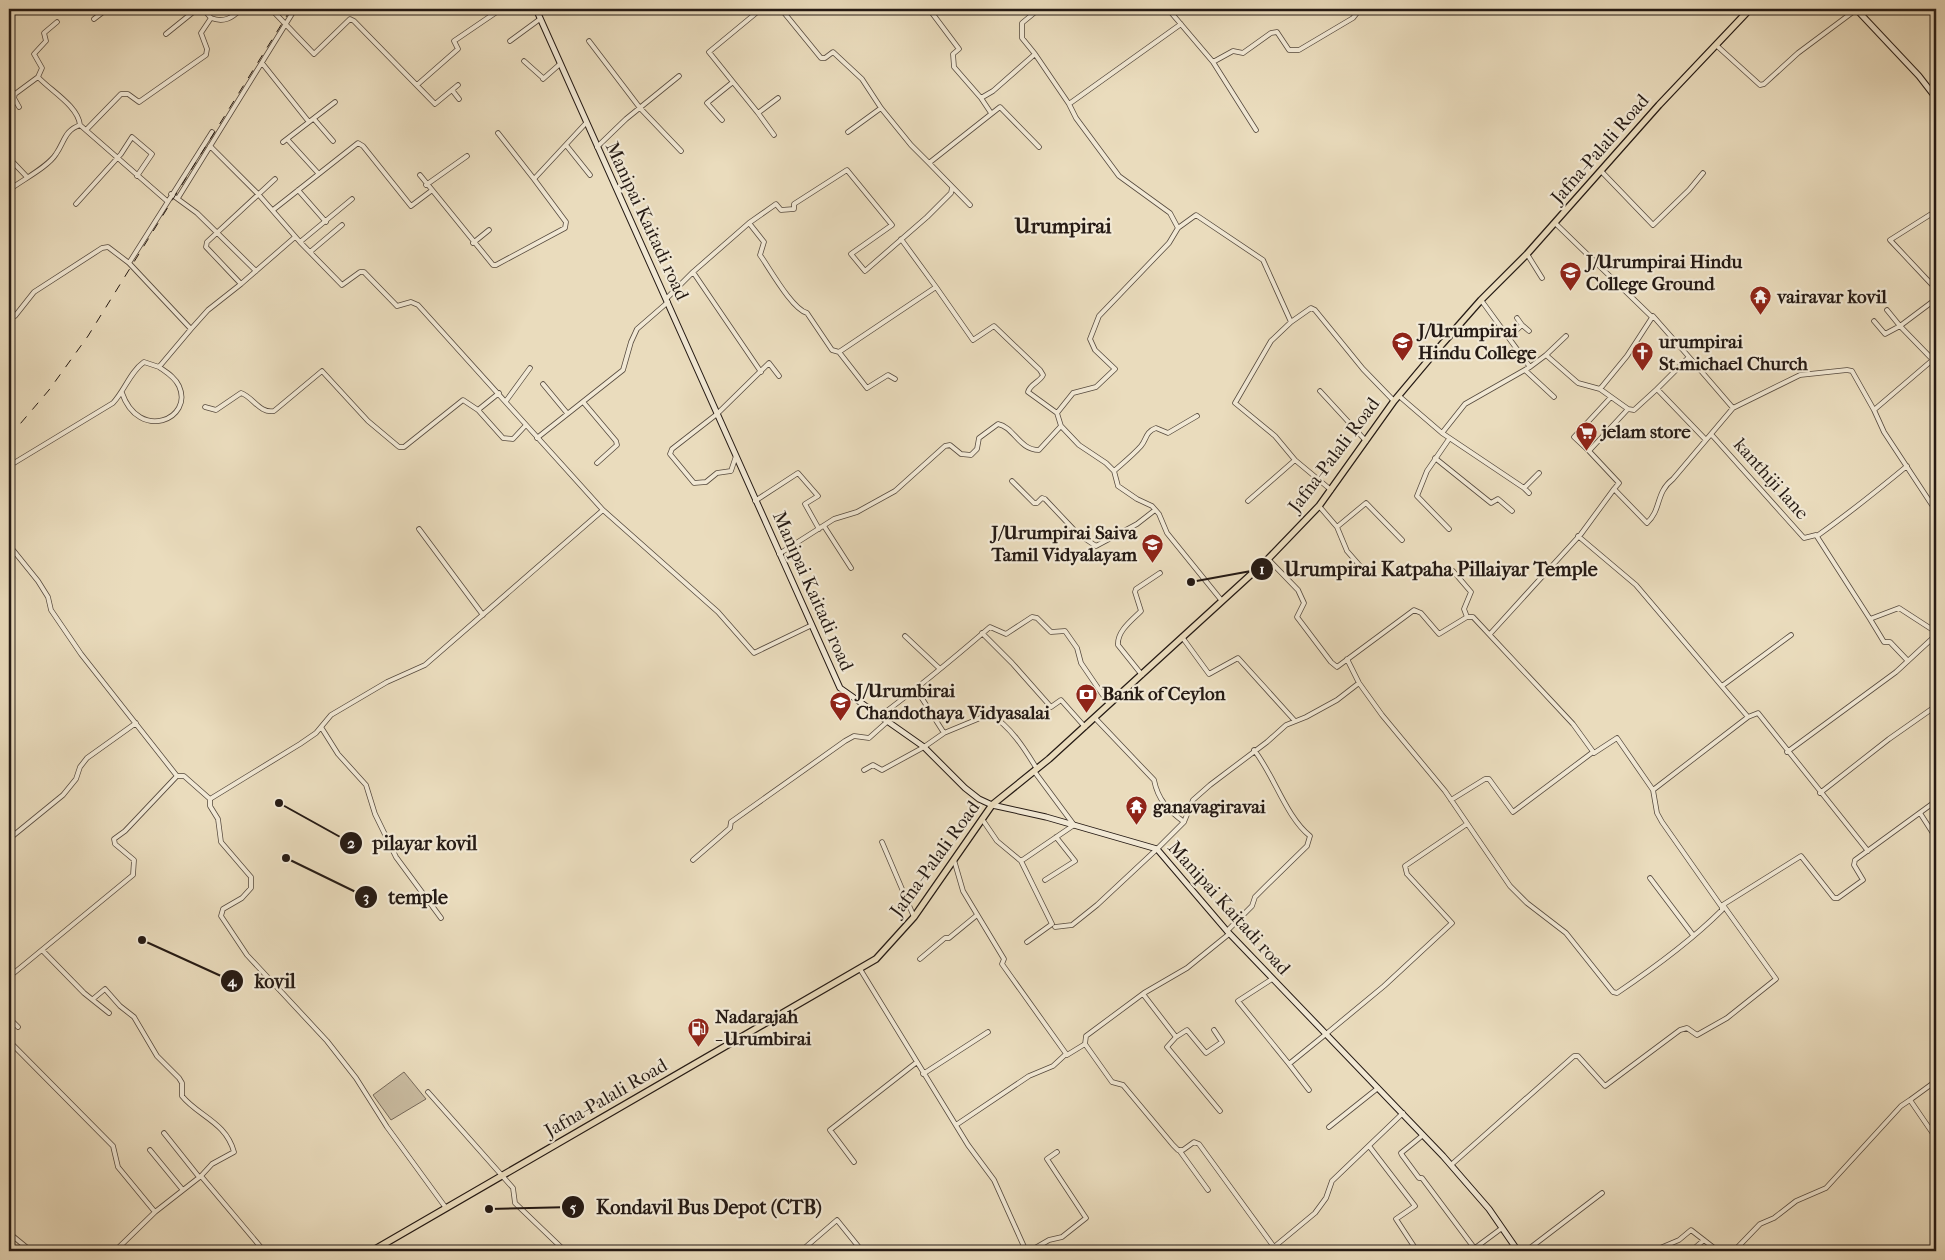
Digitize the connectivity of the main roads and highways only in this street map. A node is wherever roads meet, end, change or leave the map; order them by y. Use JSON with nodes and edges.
{"nodes":[{"id":1,"x":536,"y":9,"type":"edge"},
{"id":2,"x":1750,"y":9,"type":"edge"},
{"id":3,"x":1856,"y":9,"type":"edge"},
{"id":4,"x":1936,"y":98,"type":"edge"},
{"id":5,"x":992,"y":805,"type":"junction"},
{"id":6,"x":372,"y":1251,"type":"edge"},
{"id":7,"x":1518,"y":1251,"type":"edge"}],
"edges":[{"from":1,"to":5,"type":"main road","name":"Manipai Kaitadi road"},
{"from":2,"to":5,"type":"main road","name":"Jafna-Palali Road"},
{"from":3,"to":4,"type":"main road"},
{"from":5,"to":6,"type":"main road","name":"Jafna-Palali Road"},
{"from":5,"to":7,"type":"main road","name":"Manipai Kaitadi road"}]}
